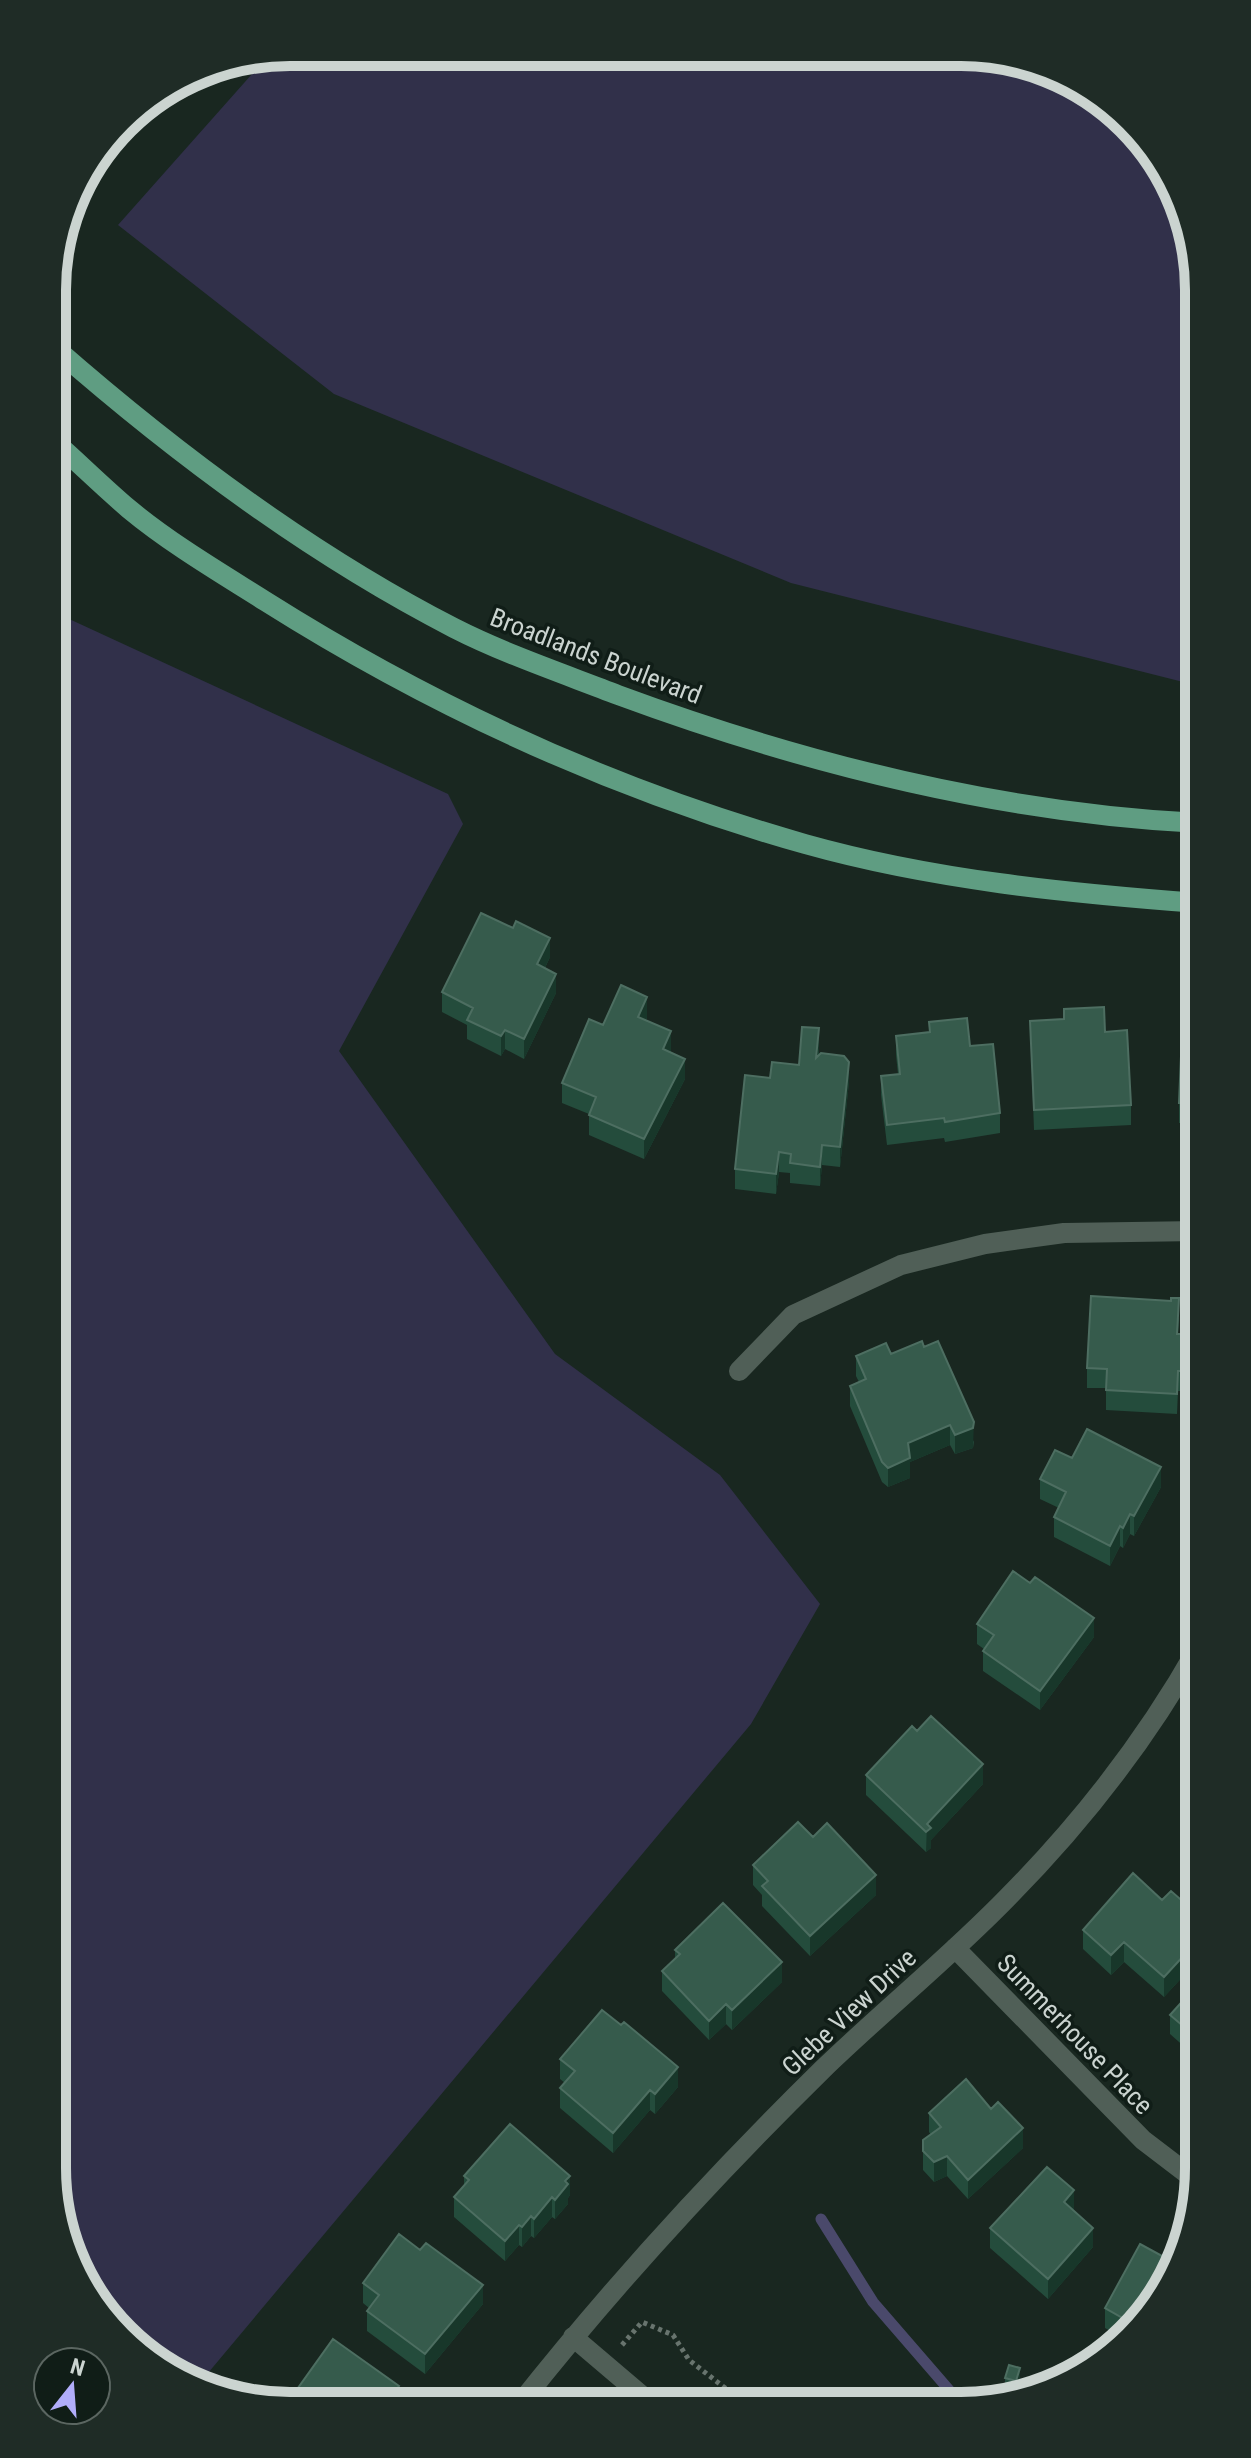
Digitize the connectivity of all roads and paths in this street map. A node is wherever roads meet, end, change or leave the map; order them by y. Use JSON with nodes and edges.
{"nodes":[{"id":1,"x":66,"y":350,"type":"edge"},
{"id":2,"x":66,"y":358,"type":"edge"},
{"id":3,"x":81,"y":371,"type":"junction"},
{"id":4,"x":66,"y":452,"type":"edge"},
{"id":5,"x":1185,"y":822,"type":"edge"},
{"id":6,"x":1185,"y":902,"type":"edge"},
{"id":7,"x":1185,"y":1231,"type":"edge"},
{"id":8,"x":739,"y":1371,"type":"dead end"},
{"id":9,"x":1185,"y":1667,"type":"edge"},
{"id":10,"x":955,"y":1948,"type":"junction"},
{"id":11,"x":1185,"y":2172,"type":"edge"},
{"id":12,"x":573,"y":2337,"type":"junction"},
{"id":13,"x":604,"y":2364,"type":"junction"},
{"id":14,"x":529,"y":2392,"type":"edge"},
{"id":15,"x":582,"y":2392,"type":"edge"},
{"id":16,"x":637,"y":2392,"type":"edge"},
{"id":17,"x":730,"y":2392,"type":"edge"}],
"edges":[{"from":1,"to":3,"type":"main road"},
{"from":2,"to":3,"type":"main road","name":"Broadlands Boulevard"},
{"from":3,"to":5,"type":"main road","name":"Broadlands Boulevard"},
{"from":4,"to":6,"type":"main road"},
{"from":7,"to":8,"type":"street"},
{"from":9,"to":10,"type":"street","name":"Glebe View Drive"},
{"from":10,"to":11,"type":"street","name":"Summerhouse Place"},
{"from":10,"to":12,"type":"street","name":"Glebe View Drive"},
{"from":12,"to":13,"type":"street"},
{"from":12,"to":14,"type":"street","name":"Glebe View Drive"},
{"from":13,"to":15,"type":"path"},
{"from":13,"to":16,"type":"street"},
{"from":13,"to":17,"type":"path"}]}
